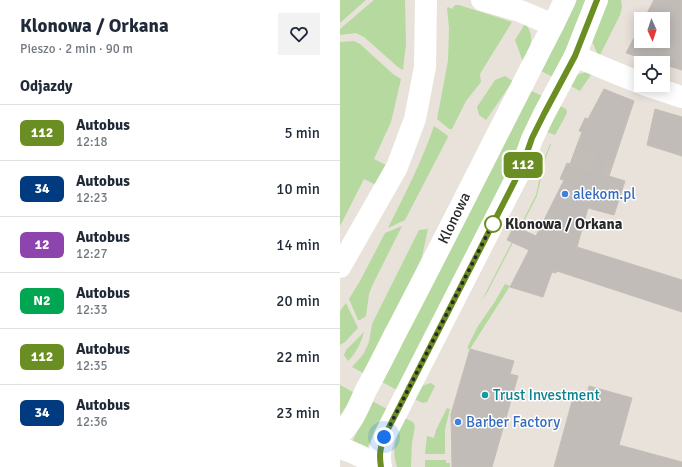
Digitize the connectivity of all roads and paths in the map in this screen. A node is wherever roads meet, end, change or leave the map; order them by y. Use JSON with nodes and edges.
{"nodes":[{"id":1,"x":426,"y":0,"type":"edge"},
{"id":2,"x":482,"y":0,"type":"edge"},
{"id":3,"x":565,"y":0,"type":"edge"},
{"id":4,"x":597,"y":0,"type":"edge"},
{"id":5,"x":554,"y":25,"type":"junction"},
{"id":6,"x":575,"y":56,"type":"junction"},
{"id":7,"x":634,"y":80,"type":"edge"},
{"id":8,"x":667,"y":92,"type":"edge"},
{"id":9,"x":682,"y":97,"type":"edge"},
{"id":10,"x":340,"y":267,"type":"edge"},
{"id":11,"x":340,"y":434,"type":"edge"},
{"id":12,"x":340,"y":448,"type":"edge"},
{"id":13,"x":380,"y":467,"type":"edge"}],
"edges":[{"from":1,"to":10,"type":"street"},
{"from":2,"to":5,"type":"street"},
{"from":3,"to":5,"type":"street","name":"Klonowa"},
{"from":4,"to":6,"type":"street"},
{"from":5,"to":11,"type":"street","name":"Klonowa"},
{"from":6,"to":7,"type":"street"},
{"from":6,"to":13,"type":"street"},
{"from":8,"to":9,"type":"street"},
{"from":12,"to":13,"type":"street"}]}
